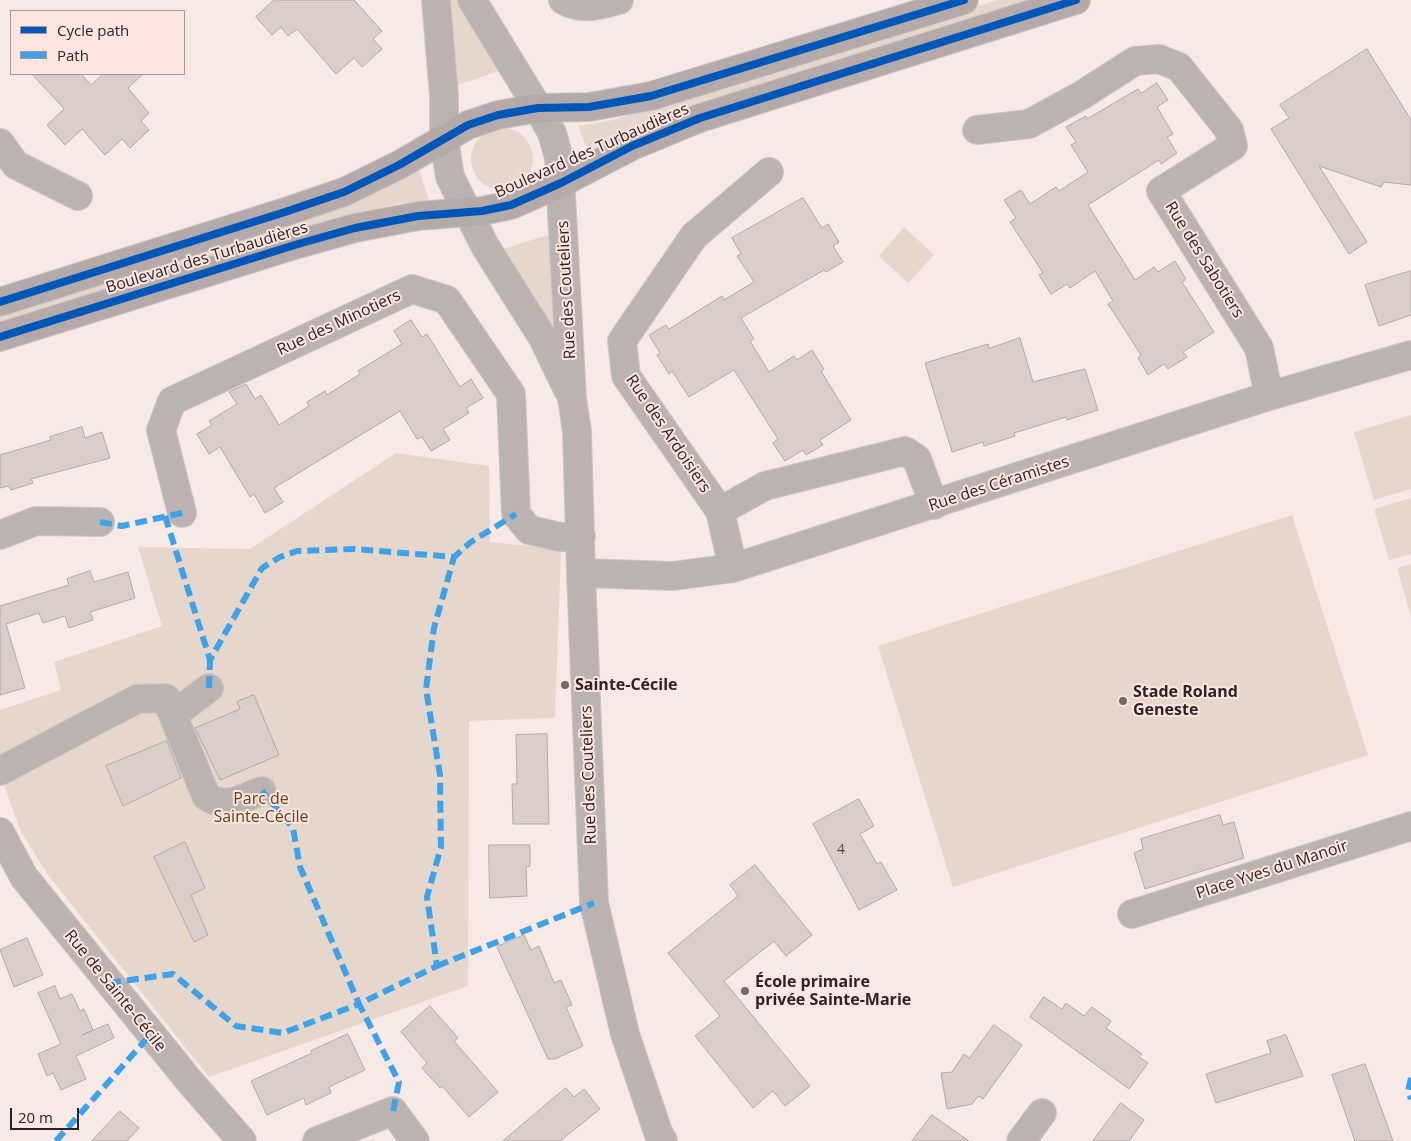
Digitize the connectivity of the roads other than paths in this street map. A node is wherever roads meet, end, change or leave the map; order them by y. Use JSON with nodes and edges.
{"nodes":[{"id":1,"x":436,"y":0,"type":"edge"},
{"id":2,"x":472,"y":0,"type":"edge"},
{"id":3,"x":563,"y":0,"type":"edge"},
{"id":4,"x":619,"y":0,"type":"edge"},
{"id":5,"x":964,"y":0,"type":"edge"},
{"id":6,"x":1076,"y":0,"type":"edge"},
{"id":7,"x":538,"y":108,"type":"junction"},
{"id":8,"x":977,"y":130,"type":"dead end"},
{"id":9,"x":444,"y":138,"type":"junction"},
{"id":10,"x":0,"y":143,"type":"edge"},
{"id":11,"x":769,"y":172,"type":"dead end"},
{"id":12,"x":561,"y":183,"type":"junction"},
{"id":13,"x":78,"y":196,"type":"dead end"},
{"id":14,"x":467,"y":213,"type":"junction"},
{"id":15,"x":0,"y":302,"type":"edge"},
{"id":16,"x":0,"y":337,"type":"edge"},
{"id":17,"x":1411,"y":355,"type":"edge"},
{"id":18,"x":1269,"y":396,"type":"junction"},
{"id":19,"x":572,"y":398,"type":"junction"},
{"id":20,"x":934,"y":505,"type":"junction"},
{"id":21,"x":720,"y":510,"type":"junction"},
{"id":22,"x":182,"y":512,"type":"dead end"},
{"id":23,"x":100,"y":522,"type":"dead end"},
{"id":24,"x":0,"y":535,"type":"edge"},
{"id":25,"x":581,"y":536,"type":"junction"},
{"id":26,"x":733,"y":568,"type":"junction"},
{"id":27,"x":581,"y":573,"type":"junction"},
{"id":28,"x":209,"y":688,"type":"dead end"},
{"id":29,"x":173,"y":715,"type":"junction"},
{"id":30,"x":0,"y":771,"type":"edge"},
{"id":31,"x":262,"y":791,"type":"dead end"},
{"id":32,"x":1411,"y":826,"type":"edge"},
{"id":33,"x":0,"y":832,"type":"edge"},
{"id":34,"x":1132,"y":914,"type":"dead end"},
{"id":35,"x":1042,"y":1113,"type":"dead end"},
{"id":36,"x":655,"y":1138,"type":"edge"},
{"id":37,"x":242,"y":1141,"type":"edge"},
{"id":38,"x":316,"y":1141,"type":"edge"},
{"id":39,"x":415,"y":1141,"type":"edge"},
{"id":40,"x":1021,"y":1141,"type":"edge"}],
"edges":[{"from":1,"to":9,"type":"street"},
{"from":2,"to":7,"type":"street"},
{"from":3,"to":4,"type":"street"},
{"from":5,"to":7,"type":"main road","name":"Boulevard des Turbaudières"},
{"from":6,"to":12,"type":"main road","name":"Boulevard des Turbaudières"},
{"from":7,"to":9,"type":"main road","name":"Boulevard des Turbaudières"},
{"from":7,"to":12,"type":"street"},
{"from":8,"to":18,"type":"street","name":"Rue des Sabotiers"},
{"from":9,"to":14,"type":"street"},
{"from":9,"to":15,"type":"main road","name":"Boulevard des Turbaudières"},
{"from":10,"to":13,"type":"street"},
{"from":11,"to":21,"type":"street","name":"Rue des Ardoisiers"},
{"from":12,"to":14,"type":"main road","name":"Boulevard des Turbaudières"},
{"from":12,"to":19,"type":"street","name":"Rue des Couteliers"},
{"from":14,"to":16,"type":"main road","name":"Boulevard des Turbaudières"},
{"from":14,"to":19,"type":"street","name":"Rue des Couteliers"},
{"from":17,"to":18,"type":"street","name":"Rue des Céramistes"},
{"from":18,"to":20,"type":"street","name":"Rue des Céramistes"},
{"from":19,"to":25,"type":"street","name":"Rue des Couteliers"},
{"from":20,"to":21,"type":"street","name":"Rue des Ardoisiers"},
{"from":20,"to":26,"type":"street","name":"Rue des Céramistes"},
{"from":21,"to":26,"type":"street","name":"Rue des Ardoisiers"},
{"from":22,"to":25,"type":"street","name":"Rue des Minotiers"},
{"from":23,"to":24,"type":"street"},
{"from":25,"to":27,"type":"street","name":"Rue des Couteliers"},
{"from":26,"to":27,"type":"street","name":"Rue des Céramistes"},
{"from":27,"to":36,"type":"street","name":"Rue des Couteliers"},
{"from":28,"to":29,"type":"street"},
{"from":29,"to":30,"type":"street"},
{"from":29,"to":31,"type":"street"},
{"from":32,"to":34,"type":"street","name":"Place Yves du Manoir"},
{"from":33,"to":37,"type":"street","name":"Rue de Sainte-Cécile"},
{"from":35,"to":40,"type":"street"},
{"from":38,"to":39,"type":"street"}]}
